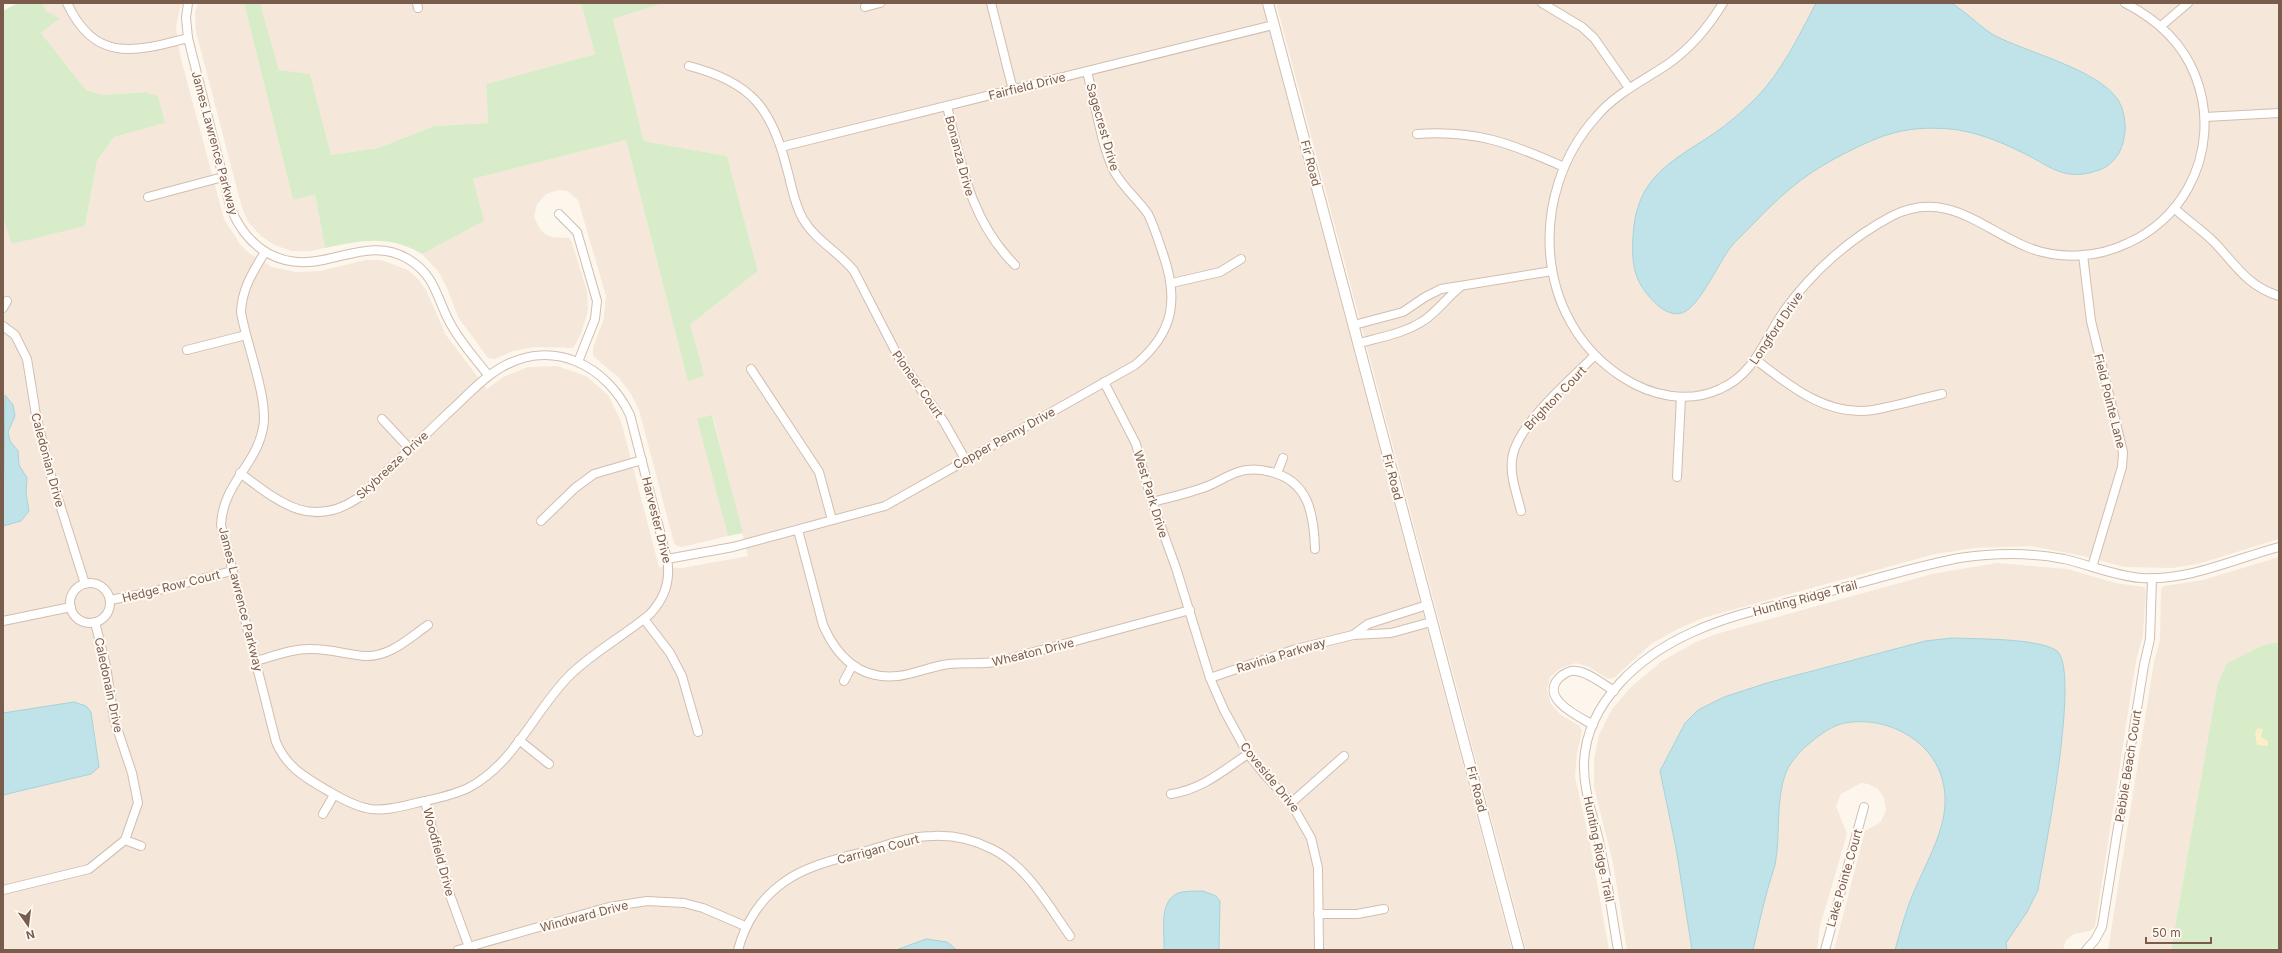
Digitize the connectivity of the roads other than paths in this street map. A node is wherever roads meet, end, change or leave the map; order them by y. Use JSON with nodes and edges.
{"nodes":[{"id":1,"x":67,"y":3,"type":"edge"},
{"id":2,"x":188,"y":3,"type":"edge"},
{"id":3,"x":880,"y":3,"type":"edge"},
{"id":4,"x":991,"y":3,"type":"edge"},
{"id":5,"x":1268,"y":3,"type":"edge"},
{"id":6,"x":1542,"y":3,"type":"edge"},
{"id":7,"x":1723,"y":3,"type":"edge"},
{"id":8,"x":2125,"y":3,"type":"edge"},
{"id":9,"x":2188,"y":3,"type":"edge"},
{"id":10,"x":865,"y":7,"type":"dead end"},
{"id":11,"x":1273,"y":25,"type":"junction"},
{"id":12,"x":2161,"y":26,"type":"junction"},
{"id":13,"x":188,"y":38,"type":"junction"},
{"id":14,"x":689,"y":66,"type":"dead end"},
{"id":15,"x":1087,"y":72,"type":"junction"},
{"id":16,"x":1629,"y":88,"type":"junction"},
{"id":17,"x":1013,"y":90,"type":"junction"},
{"id":18,"x":947,"y":106,"type":"junction"},
{"id":19,"x":2279,"y":113,"type":"edge"},
{"id":20,"x":2205,"y":117,"type":"junction"},
{"id":21,"x":1417,"y":134,"type":"dead end"},
{"id":22,"x":781,"y":147,"type":"junction"},
{"id":23,"x":1564,"y":167,"type":"junction"},
{"id":24,"x":223,"y":177,"type":"junction"},
{"id":25,"x":148,"y":197,"type":"dead end"},
{"id":26,"x":2174,"y":208,"type":"junction"},
{"id":27,"x":559,"y":214,"type":"dead end"},
{"id":28,"x":265,"y":252,"type":"junction"},
{"id":29,"x":2083,"y":255,"type":"junction"},
{"id":30,"x":1242,"y":259,"type":"dead end"},
{"id":31,"x":1015,"y":265,"type":"dead end"},
{"id":32,"x":1552,"y":271,"type":"junction"},
{"id":33,"x":1172,"y":283,"type":"junction"},
{"id":34,"x":1460,"y":286,"type":"junction"},
{"id":35,"x":2279,"y":296,"type":"edge"},
{"id":36,"x":1354,"y":325,"type":"junction"},
{"id":37,"x":3,"y":326,"type":"edge"},
{"id":38,"x":1163,"y":334,"type":"joint"},
{"id":39,"x":246,"y":335,"type":"junction"},
{"id":40,"x":1358,"y":343,"type":"junction"},
{"id":41,"x":187,"y":350,"type":"dead end"},
{"id":42,"x":1594,"y":356,"type":"junction"},
{"id":43,"x":1756,"y":360,"type":"junction"},
{"id":44,"x":578,"y":362,"type":"junction"},
{"id":45,"x":751,"y":370,"type":"dead end"},
{"id":46,"x":488,"y":375,"type":"junction"},
{"id":47,"x":1104,"y":382,"type":"junction"},
{"id":48,"x":1942,"y":394,"type":"dead end"},
{"id":49,"x":1681,"y":397,"type":"junction"},
{"id":50,"x":382,"y":419,"type":"dead end"},
{"id":51,"x":410,"y":449,"type":"junction"},
{"id":52,"x":1283,"y":458,"type":"dead end"},
{"id":53,"x":965,"y":459,"type":"junction"},
{"id":54,"x":642,"y":460,"type":"junction"},
{"id":55,"x":240,"y":473,"type":"junction"},
{"id":56,"x":1277,"y":473,"type":"junction"},
{"id":57,"x":1677,"y":477,"type":"dead end"},
{"id":58,"x":1152,"y":502,"type":"junction"},
{"id":59,"x":1521,"y":511,"type":"dead end"},
{"id":60,"x":832,"y":520,"type":"junction"},
{"id":61,"x":541,"y":521,"type":"dead end"},
{"id":62,"x":798,"y":530,"type":"junction"},
{"id":63,"x":2279,"y":547,"type":"edge"},
{"id":64,"x":1315,"y":549,"type":"dead end"},
{"id":65,"x":667,"y":559,"type":"junction"},
{"id":66,"x":2092,"y":567,"type":"junction"},
{"id":67,"x":232,"y":571,"type":"junction"},
{"id":68,"x":2152,"y":578,"type":"junction"},
{"id":69,"x":85,"y":584,"type":"junction"},
{"id":70,"x":110,"y":600,"type":"junction"},
{"id":71,"x":1427,"y":605,"type":"junction"},
{"id":72,"x":71,"y":608,"type":"junction"},
{"id":73,"x":1190,"y":610,"type":"junction"},
{"id":74,"x":644,"y":619,"type":"junction"},
{"id":75,"x":3,"y":621,"type":"edge"},
{"id":76,"x":95,"y":622,"type":"junction"},
{"id":77,"x":1431,"y":622,"type":"junction"},
{"id":78,"x":428,"y":625,"type":"dead end"},
{"id":79,"x":1353,"y":635,"type":"junction"},
{"id":80,"x":256,"y":661,"type":"junction"},
{"id":81,"x":852,"y":666,"type":"junction"},
{"id":82,"x":1210,"y":678,"type":"junction"},
{"id":83,"x":844,"y":682,"type":"dead end"},
{"id":84,"x":1614,"y":690,"type":"junction"},
{"id":85,"x":1593,"y":725,"type":"junction"},
{"id":86,"x":698,"y":732,"type":"dead end"},
{"id":87,"x":519,"y":740,"type":"junction"},
{"id":88,"x":1248,"y":754,"type":"junction"},
{"id":89,"x":1344,"y":756,"type":"dead end"},
{"id":90,"x":549,"y":764,"type":"dead end"},
{"id":91,"x":1171,"y":794,"type":"dead end"},
{"id":92,"x":334,"y":795,"type":"junction"},
{"id":93,"x":426,"y":801,"type":"junction"},
{"id":94,"x":1291,"y":803,"type":"junction"},
{"id":95,"x":1864,"y":807,"type":"dead end"},
{"id":96,"x":323,"y":814,"type":"dead end"},
{"id":97,"x":125,"y":840,"type":"junction"},
{"id":98,"x":141,"y":846,"type":"dead end"},
{"id":99,"x":3,"y":890,"type":"edge"},
{"id":100,"x":1384,"y":909,"type":"dead end"},
{"id":101,"x":1318,"y":914,"type":"junction"},
{"id":102,"x":745,"y":926,"type":"junction"},
{"id":103,"x":1070,"y":936,"type":"dead end"},
{"id":104,"x":469,"y":947,"type":"junction"},
{"id":105,"x":458,"y":950,"type":"edge"},
{"id":106,"x":738,"y":950,"type":"edge"},
{"id":107,"x":1319,"y":950,"type":"edge"},
{"id":108,"x":1519,"y":950,"type":"edge"},
{"id":109,"x":1618,"y":950,"type":"edge"},
{"id":110,"x":1825,"y":950,"type":"edge"},
{"id":111,"x":2086,"y":950,"type":"edge"}],
"edges":[{"from":1,"to":13,"type":"street"},
{"from":2,"to":13,"type":"street","name":"James Lawrence Parkway"},
{"from":3,"to":10,"type":"street"},
{"from":4,"to":17,"type":"street"},
{"from":5,"to":11,"type":"street","name":"Fir Road"},
{"from":6,"to":16,"type":"street"},
{"from":7,"to":16,"type":"street","name":"Longford Drive"},
{"from":8,"to":12,"type":"street","name":"Longford Drive"},
{"from":9,"to":12,"type":"street"},
{"from":11,"to":15,"type":"street","name":"Fairfield Drive"},
{"from":11,"to":36,"type":"street","name":"Fir Road"},
{"from":12,"to":20,"type":"street","name":"Longford Drive"},
{"from":13,"to":24,"type":"street","name":"James Lawrence Parkway"},
{"from":14,"to":22,"type":"street","name":"Pioneer Court"},
{"from":15,"to":17,"type":"street","name":"Fairfield Drive"},
{"from":15,"to":33,"type":"street","name":"Sagecrest Drive"},
{"from":16,"to":23,"type":"street","name":"Longford Drive"},
{"from":17,"to":18,"type":"street","name":"Fairfield Drive"},
{"from":18,"to":22,"type":"street","name":"Fairfield Drive"},
{"from":18,"to":31,"type":"street","name":"Bonanza Drive"},
{"from":19,"to":20,"type":"street"},
{"from":20,"to":26,"type":"street","name":"Longford Drive"},
{"from":21,"to":23,"type":"street"},
{"from":22,"to":53,"type":"street","name":"Pioneer Court"},
{"from":23,"to":32,"type":"street","name":"Longford Drive"},
{"from":24,"to":25,"type":"street"},
{"from":24,"to":28,"type":"street","name":"James Lawrence Parkway"},
{"from":26,"to":29,"type":"street","name":"Longford Drive"},
{"from":26,"to":35,"type":"street"},
{"from":27,"to":44,"type":"street"},
{"from":28,"to":39,"type":"street","name":"James Lawrence Parkway"},
{"from":28,"to":46,"type":"street"},
{"from":29,"to":43,"type":"street","name":"Longford Drive"},
{"from":29,"to":66,"type":"street","name":"Field Pointe Lane"},
{"from":30,"to":33,"type":"street"},
{"from":32,"to":34,"type":"street"},
{"from":32,"to":42,"type":"street","name":"Longford Drive"},
{"from":33,"to":38,"type":"street","name":"Sagecrest Drive"},
{"from":34,"to":36,"type":"street"},
{"from":34,"to":40,"type":"street"},
{"from":36,"to":40,"type":"street","name":"Fir Road"},
{"from":37,"to":69,"type":"street","name":"Caledonian Drive"},
{"from":38,"to":47,"type":"street","name":"Copper Penny Drive"},
{"from":39,"to":41,"type":"street"},
{"from":39,"to":55,"type":"street","name":"James Lawrence Parkway"},
{"from":40,"to":71,"type":"street","name":"Fir Road"},
{"from":42,"to":49,"type":"street","name":"Longford Drive"},
{"from":42,"to":59,"type":"street","name":"Brighton Court"},
{"from":43,"to":48,"type":"street"},
{"from":43,"to":49,"type":"street","name":"Longford Drive"},
{"from":44,"to":46,"type":"street","name":"Harvester Drive"},
{"from":44,"to":54,"type":"street","name":"Harvester Drive"},
{"from":45,"to":60,"type":"street"},
{"from":46,"to":51,"type":"street","name":"Skybreeze Drive"},
{"from":47,"to":53,"type":"street","name":"Copper Penny Drive"},
{"from":47,"to":58,"type":"street","name":"West Park Drive"},
{"from":49,"to":57,"type":"street"},
{"from":50,"to":51,"type":"street"},
{"from":51,"to":55,"type":"street","name":"Skybreeze Drive"},
{"from":52,"to":56,"type":"street"},
{"from":53,"to":60,"type":"street","name":"Copper Penny Drive"},
{"from":54,"to":61,"type":"street"},
{"from":54,"to":65,"type":"street","name":"Harvester Drive"},
{"from":55,"to":67,"type":"street","name":"James Lawrence Parkway"},
{"from":56,"to":58,"type":"street"},
{"from":56,"to":64,"type":"street"},
{"from":58,"to":73,"type":"street","name":"West Park Drive"},
{"from":60,"to":62,"type":"street","name":"Copper Penny Drive"},
{"from":62,"to":65,"type":"street","name":"Copper Penny Drive"},
{"from":62,"to":81,"type":"street"},
{"from":63,"to":68,"type":"street","name":"Hunting Ridge Trail"},
{"from":65,"to":74,"type":"street","name":"Harvester Drive"},
{"from":66,"to":68,"type":"street","name":"Hunting Ridge Trail"},
{"from":66,"to":84,"type":"street","name":"Hunting Ridge Trail"},
{"from":67,"to":70,"type":"street","name":"Hedge Row Court"},
{"from":67,"to":80,"type":"street","name":"James Lawrence Parkway"},
{"from":68,"to":111,"type":"street","name":"Pebble Beach Court"},
{"from":69,"to":70,"type":"street"},
{"from":69,"to":72,"type":"street"},
{"from":70,"to":76,"type":"street","name":"Caledonain Drive"},
{"from":71,"to":77,"type":"street","name":"Fir Road"},
{"from":71,"to":79,"type":"street"},
{"from":72,"to":75,"type":"street"},
{"from":72,"to":76,"type":"street","name":"Caledonain Drive"},
{"from":73,"to":81,"type":"street","name":"Wheaton Drive"},
{"from":73,"to":82,"type":"street","name":"Coveside Drive"},
{"from":74,"to":86,"type":"street"},
{"from":74,"to":87,"type":"street","name":"Harvester Drive"},
{"from":76,"to":97,"type":"street","name":"Caledonain Drive"},
{"from":77,"to":79,"type":"street"},
{"from":77,"to":108,"type":"street","name":"Fir Road"},
{"from":78,"to":80,"type":"street"},
{"from":79,"to":82,"type":"street","name":"Ravinia Parkway"},
{"from":80,"to":92,"type":"street","name":"James Lawrence Parkway"},
{"from":81,"to":83,"type":"street"},
{"from":82,"to":88,"type":"street","name":"Coveside Drive"},
{"from":84,"to":85,"type":"street","name":"Hunting Ridge Trail"},
{"from":84,"to":85,"type":"street"},
{"from":85,"to":109,"type":"street","name":"Hunting Ridge Trail"},
{"from":87,"to":90,"type":"street"},
{"from":87,"to":93,"type":"street","name":"Harvester Drive"},
{"from":88,"to":91,"type":"street"},
{"from":88,"to":94,"type":"street","name":"Coveside Drive"},
{"from":89,"to":94,"type":"street"},
{"from":92,"to":93,"type":"street","name":"James Lawrence Parkway"},
{"from":92,"to":96,"type":"street"},
{"from":93,"to":104,"type":"street","name":"Woodfield Drive"},
{"from":94,"to":101,"type":"street","name":"Coveside Drive"},
{"from":95,"to":110,"type":"street","name":"Lake Pointe Court"},
{"from":97,"to":98,"type":"street"},
{"from":97,"to":99,"type":"street"},
{"from":100,"to":101,"type":"street"},
{"from":101,"to":107,"type":"street","name":"Coveside Drive"},
{"from":102,"to":103,"type":"street","name":"Carrigan Court"},
{"from":102,"to":104,"type":"street","name":"Windward Drive"},
{"from":102,"to":106,"type":"street","name":"Carrigan Court"},
{"from":104,"to":105,"type":"street","name":"Windward Drive"}]}
